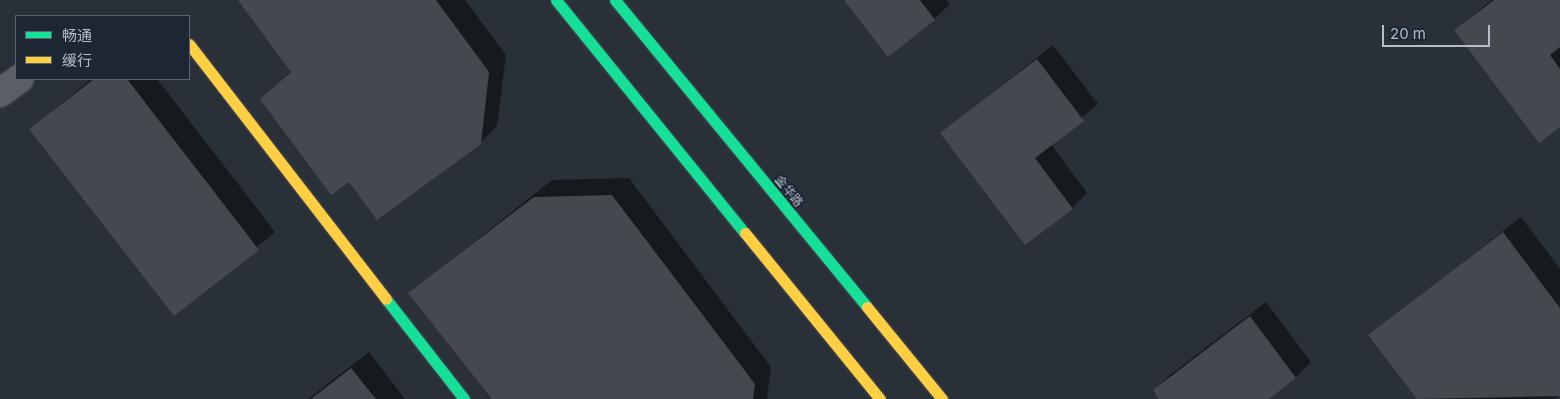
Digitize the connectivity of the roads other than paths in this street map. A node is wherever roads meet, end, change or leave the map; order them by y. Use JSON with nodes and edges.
{"nodes":[{"id":1,"x":556,"y":0,"type":"edge"},
{"id":2,"x":615,"y":0,"type":"edge"},
{"id":3,"x":190,"y":45,"type":"edge"},
{"id":4,"x":18,"y":80,"type":"edge"},
{"id":5,"x":0,"y":93,"type":"edge"},
{"id":6,"x":464,"y":399,"type":"edge"},
{"id":7,"x":880,"y":399,"type":"edge"},
{"id":8,"x":942,"y":399,"type":"edge"}],
"edges":[{"from":1,"to":7,"type":"main road"},
{"from":2,"to":8,"type":"main road","name":"金华路"},
{"from":3,"to":6,"type":"main road"},
{"from":4,"to":5,"type":"street"}]}
